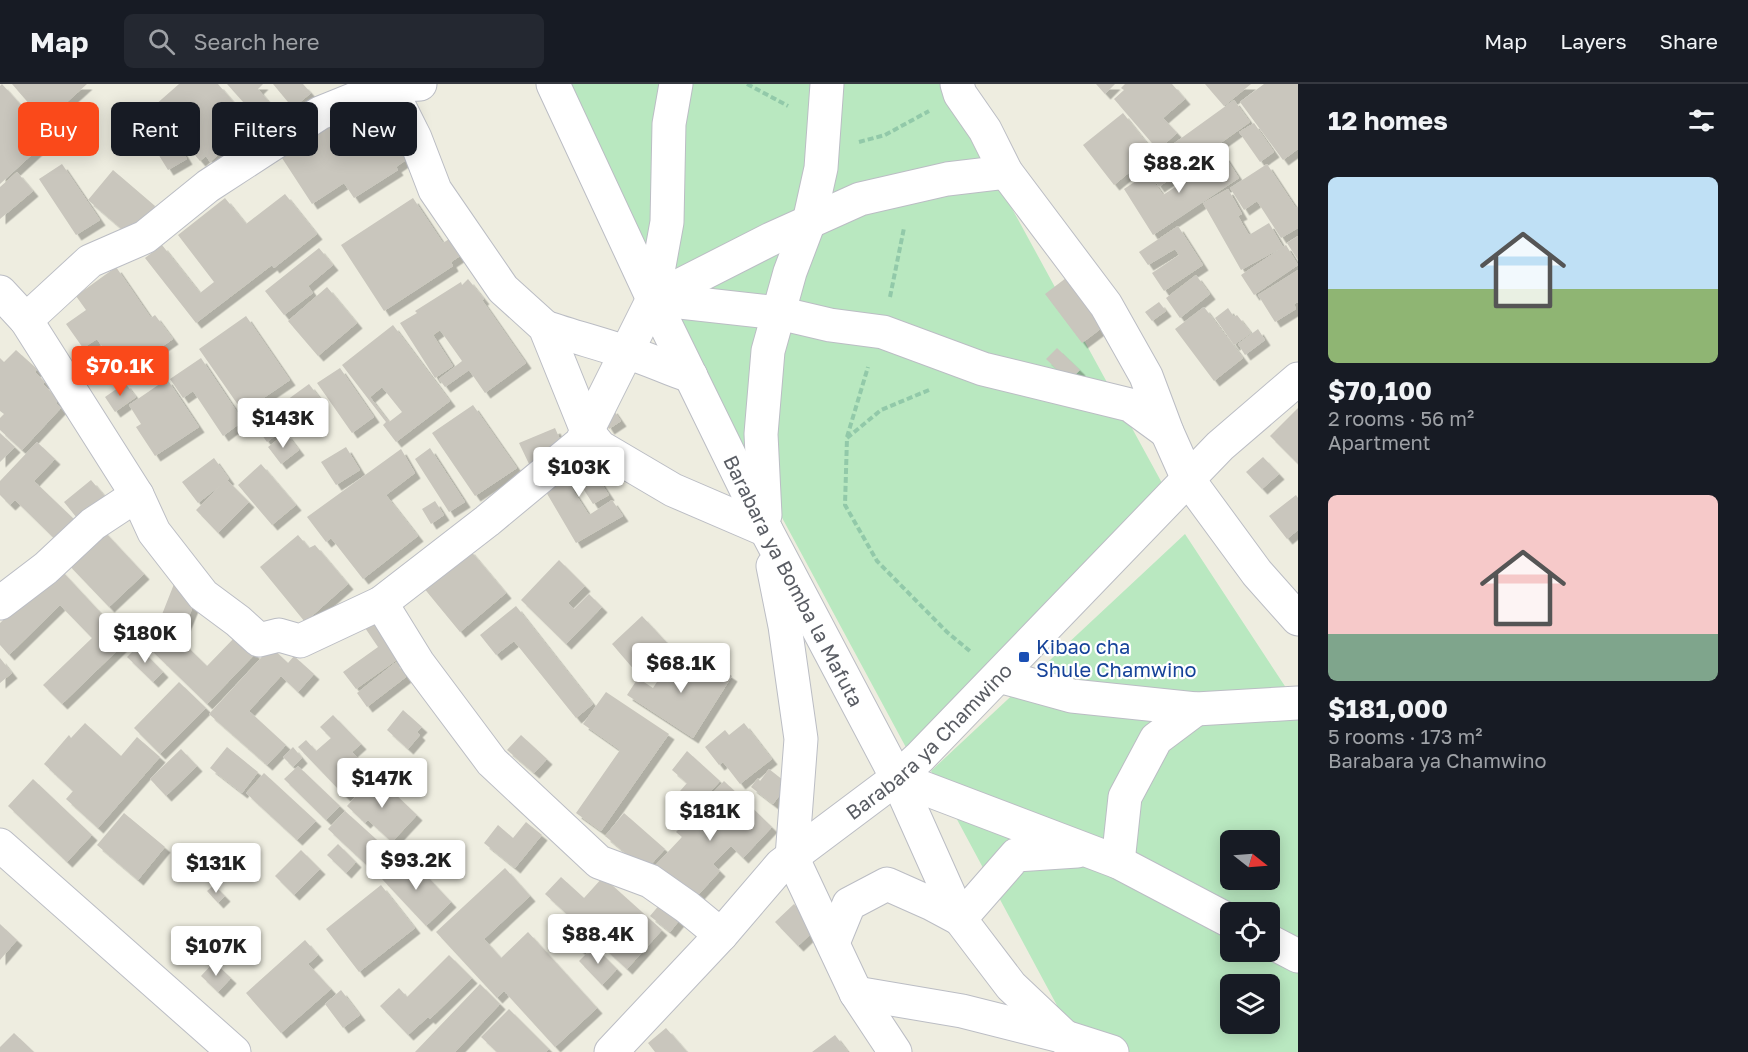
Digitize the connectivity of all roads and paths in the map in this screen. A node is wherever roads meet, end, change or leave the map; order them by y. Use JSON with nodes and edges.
{"nodes":[{"id":1,"x":420,"y":84,"type":"edge"},
{"id":2,"x":553,"y":84,"type":"edge"},
{"id":3,"x":676,"y":84,"type":"edge"},
{"id":4,"x":827,"y":84,"type":"edge"},
{"id":5,"x":957,"y":84,"type":"edge"},
{"id":6,"x":387,"y":85,"type":"edge"},
{"id":7,"x":1006,"y":172,"type":"junction"},
{"id":8,"x":809,"y":222,"type":"junction"},
{"id":9,"x":0,"y":292,"type":"edge"},
{"id":10,"x":653,"y":299,"type":"junction"},
{"id":11,"x":778,"y":313,"type":"junction"},
{"id":12,"x":26,"y":320,"type":"junction"},
{"id":13,"x":544,"y":327,"type":"junction"},
{"id":14,"x":627,"y":352,"type":"junction"},
{"id":15,"x":983,"y":369,"type":"junction"},
{"id":16,"x":691,"y":376,"type":"junction"},
{"id":17,"x":1298,"y":379,"type":"edge"},
{"id":18,"x":587,"y":431,"type":"junction"},
{"id":19,"x":1167,"y":432,"type":"junction"},
{"id":20,"x":1188,"y":479,"type":"junction"},
{"id":21,"x":137,"y":495,"type":"junction"},
{"id":22,"x":766,"y":530,"type":"junction"},
{"id":23,"x":0,"y":603,"type":"edge"},
{"id":24,"x":381,"y":603,"type":"junction"},
{"id":25,"x":1298,"y":619,"type":"edge"},
{"id":26,"x":999,"y":676,"type":"junction"},
{"id":27,"x":1298,"y":703,"type":"edge"},
{"id":28,"x":1196,"y":709,"type":"junction"},
{"id":29,"x":897,"y":778,"type":"junction"},
{"id":30,"x":0,"y":845,"type":"edge"},
{"id":31,"x":1087,"y":850,"type":"junction"},
{"id":32,"x":792,"y":857,"type":"junction"},
{"id":33,"x":1118,"y":862,"type":"junction"},
{"id":34,"x":1220,"y":916,"type":"edge"},
{"id":35,"x":960,"y":919,"type":"junction"},
{"id":36,"x":721,"y":935,"type":"junction"},
{"id":37,"x":833,"y":943,"type":"junction"},
{"id":38,"x":1280,"y":947,"type":"edge"},
{"id":39,"x":1298,"y":956,"type":"edge"},
{"id":40,"x":856,"y":993,"type":"junction"},
{"id":41,"x":1070,"y":1044,"type":"edge"},
{"id":42,"x":234,"y":1052,"type":"edge"},
{"id":43,"x":611,"y":1052,"type":"edge"},
{"id":44,"x":895,"y":1052,"type":"edge"},
{"id":45,"x":1112,"y":1052,"type":"edge"}],
"edges":[{"from":1,"to":6,"type":"street"},
{"from":2,"to":10,"type":"street","name":"Barabara ya Bomba la Mafuta"},
{"from":3,"to":10,"type":"street"},
{"from":4,"to":8,"type":"street"},
{"from":5,"to":7,"type":"street"},
{"from":6,"to":12,"type":"street"},
{"from":6,"to":13,"type":"street"},
{"from":7,"to":8,"type":"street"},
{"from":7,"to":19,"type":"street"},
{"from":8,"to":10,"type":"street"},
{"from":8,"to":11,"type":"street"},
{"from":9,"to":12,"type":"street"},
{"from":10,"to":11,"type":"street"},
{"from":10,"to":14,"type":"street"},
{"from":10,"to":16,"type":"street","name":"Barabara ya Bomba la Mafuta"},
{"from":11,"to":15,"type":"street"},
{"from":11,"to":22,"type":"street"},
{"from":12,"to":21,"type":"street"},
{"from":13,"to":14,"type":"street"},
{"from":13,"to":18,"type":"street"},
{"from":14,"to":16,"type":"street"},
{"from":14,"to":18,"type":"street"},
{"from":15,"to":19,"type":"street"},
{"from":15,"to":26,"type":"path"},
{"from":16,"to":22,"type":"street","name":"Barabara ya Bomba la Mafuta"},
{"from":17,"to":20,"type":"street","name":"Barabara ya Chamwino"},
{"from":18,"to":22,"type":"street"},
{"from":18,"to":24,"type":"street"},
{"from":19,"to":20,"type":"street"},
{"from":20,"to":25,"type":"street"},
{"from":20,"to":26,"type":"street","name":"Barabara ya Chamwino"},
{"from":21,"to":23,"type":"street"},
{"from":21,"to":24,"type":"street"},
{"from":22,"to":29,"type":"street","name":"Barabara ya Bomba la Mafuta"},
{"from":22,"to":32,"type":"street"},
{"from":24,"to":36,"type":"street"},
{"from":26,"to":28,"type":"street"},
{"from":26,"to":29,"type":"street","name":"Barabara ya Chamwino"},
{"from":27,"to":28,"type":"street"},
{"from":28,"to":33,"type":"street"},
{"from":29,"to":31,"type":"street"},
{"from":29,"to":32,"type":"street","name":"Barabara ya Chamwino"},
{"from":29,"to":35,"type":"street","name":"Barabara ya Bomba la Mafuta"},
{"from":30,"to":42,"type":"street"},
{"from":31,"to":33,"type":"street"},
{"from":31,"to":35,"type":"street"},
{"from":32,"to":36,"type":"street","name":"Barabara ya Chamwino"},
{"from":32,"to":37,"type":"street"},
{"from":33,"to":34,"type":"street"},
{"from":35,"to":37,"type":"street"},
{"from":35,"to":41,"type":"street","name":"Barabara ya Bomba la Mafuta"},
{"from":36,"to":43,"type":"street","name":"Barabara ya Chamwino"},
{"from":37,"to":40,"type":"street"},
{"from":38,"to":39,"type":"street"},
{"from":40,"to":41,"type":"street"},
{"from":40,"to":44,"type":"street"},
{"from":41,"to":45,"type":"street"}]}
